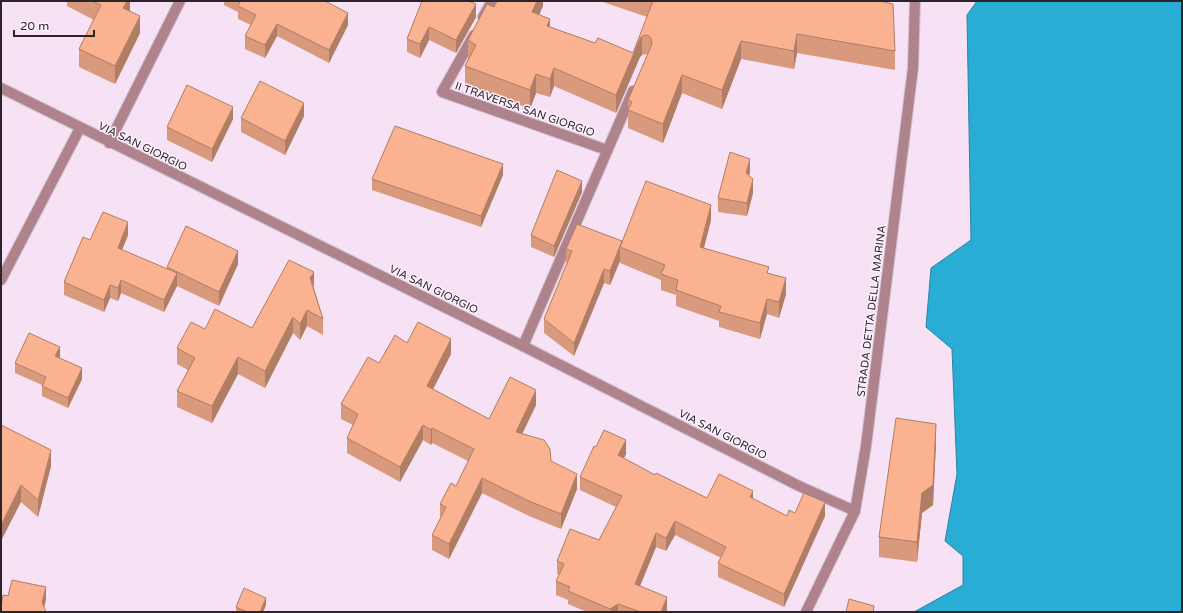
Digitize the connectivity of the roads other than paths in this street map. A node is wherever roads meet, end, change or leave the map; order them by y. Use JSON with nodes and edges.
{"nodes":[{"id":1,"x":180,"y":1,"type":"edge"},
{"id":2,"x":492,"y":1,"type":"edge"},
{"id":3,"x":915,"y":1,"type":"edge"},
{"id":4,"x":637,"y":81,"type":"edge"},
{"id":5,"x":1,"y":88,"type":"edge"},
{"id":6,"x":80,"y":128,"type":"junction"},
{"id":7,"x":109,"y":142,"type":"junction"},
{"id":8,"x":607,"y":150,"type":"junction"},
{"id":9,"x":1,"y":280,"type":"edge"},
{"id":10,"x":522,"y":346,"type":"junction"},
{"id":11,"x":855,"y":511,"type":"junction"},
{"id":12,"x":806,"y":612,"type":"edge"}],
"edges":[{"from":1,"to":7,"type":"street"},
{"from":2,"to":8,"type":"street","name":"II TRAVERSA SAN GIORGIO"},
{"from":3,"to":11,"type":"street","name":"STRADA DETTA DELLA MARINA"},
{"from":4,"to":8,"type":"street"},
{"from":5,"to":6,"type":"street","name":"VIA SAN GIORGIO"},
{"from":6,"to":7,"type":"street","name":"VIA SAN GIORGIO"},
{"from":6,"to":9,"type":"street"},
{"from":7,"to":10,"type":"street","name":"VIA SAN GIORGIO"},
{"from":8,"to":10,"type":"street"},
{"from":10,"to":11,"type":"street","name":"VIA SAN GIORGIO"},
{"from":11,"to":12,"type":"street","name":"STRADA DETTA DELLA MARINA"}]}
